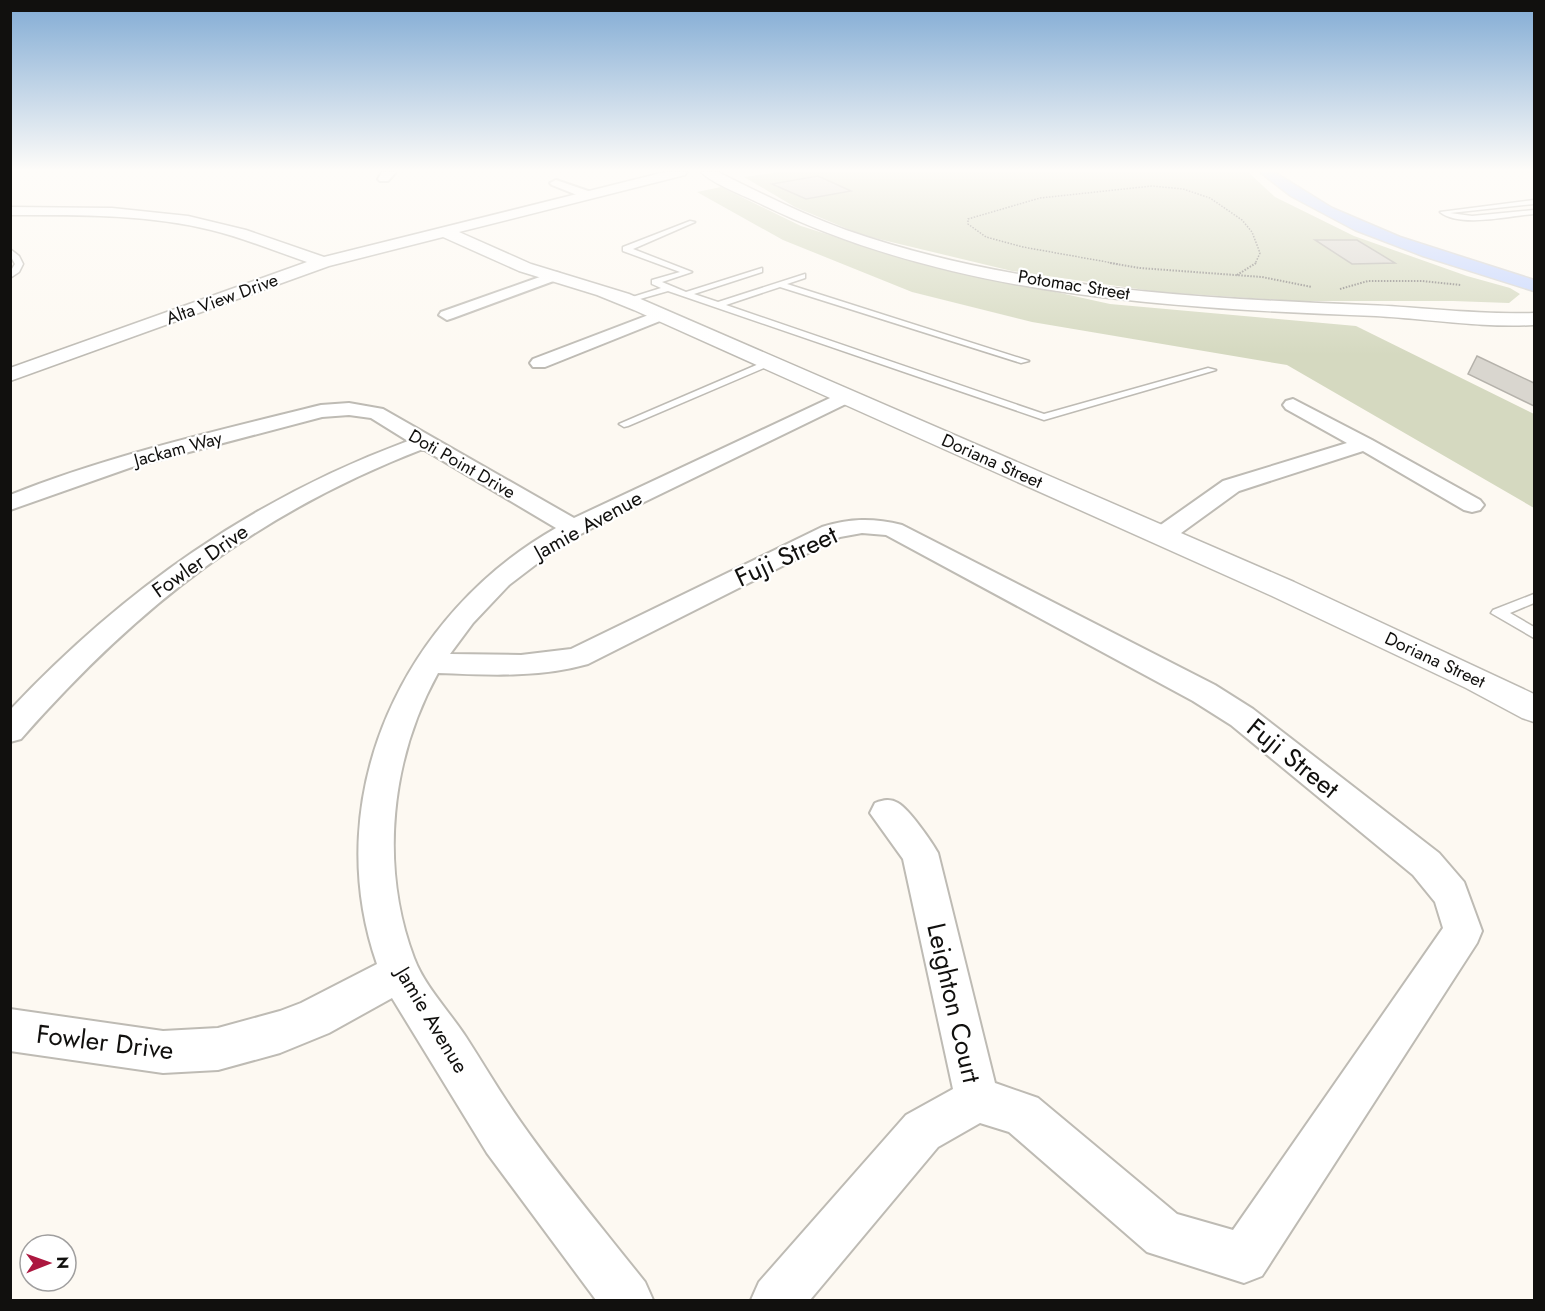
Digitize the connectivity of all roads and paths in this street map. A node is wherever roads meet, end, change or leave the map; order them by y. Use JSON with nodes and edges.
{"nodes":[{"id":1,"x":239,"y":233,"type":"edge"},
{"id":2,"x":434,"y":233,"type":"edge"},
{"id":3,"x":447,"y":233,"type":"edge"},
{"id":4,"x":665,"y":233,"type":"edge"},
{"id":5,"x":843,"y":233,"type":"edge"},
{"id":6,"x":981,"y":233,"type":"edge"},
{"id":7,"x":1252,"y":233,"type":"edge"},
{"id":8,"x":1381,"y":233,"type":"edge"},
{"id":9,"x":10,"y":251,"type":"edge"},
{"id":10,"x":323,"y":262,"type":"junction"},
{"id":11,"x":759,"y":270,"type":"dead end"},
{"id":12,"x":1237,"y":275,"type":"junction"},
{"id":13,"x":10,"y":276,"type":"edge"},
{"id":14,"x":554,"y":276,"type":"junction"},
{"id":15,"x":802,"y":276,"type":"dead end"},
{"id":16,"x":780,"y":284,"type":"junction"},
{"id":17,"x":1468,"y":286,"type":"dead end"},
{"id":18,"x":1534,"y":286,"type":"edge"},
{"id":19,"x":668,"y":288,"type":"junction"},
{"id":20,"x":1318,"y":288,"type":"dead end"},
{"id":21,"x":1330,"y":289,"type":"dead end"},
{"id":22,"x":687,"y":294,"type":"junction"},
{"id":23,"x":629,"y":301,"type":"junction"},
{"id":24,"x":719,"y":305,"type":"junction"},
{"id":25,"x":1534,"y":305,"type":"edge"},
{"id":26,"x":1421,"y":312,"type":"junction"},
{"id":27,"x":447,"y":315,"type":"dead end"},
{"id":28,"x":659,"y":316,"type":"junction"},
{"id":29,"x":1534,"y":319,"type":"edge"},
{"id":30,"x":1024,"y":361,"type":"dead end"},
{"id":31,"x":539,"y":363,"type":"dead end"},
{"id":32,"x":768,"y":363,"type":"junction"},
{"id":33,"x":1211,"y":370,"type":"dead end"},
{"id":34,"x":10,"y":375,"type":"edge"},
{"id":35,"x":845,"y":397,"type":"junction"},
{"id":36,"x":1293,"y":405,"type":"dead end"},
{"id":37,"x":349,"y":409,"type":"joint"},
{"id":38,"x":624,"y":424,"type":"dead end"},
{"id":39,"x":424,"y":442,"type":"junction"},
{"id":40,"x":1365,"y":444,"type":"junction"},
{"id":41,"x":10,"y":503,"type":"edge"},
{"id":42,"x":1472,"y":505,"type":"dead end"},
{"id":43,"x":573,"y":528,"type":"junction"},
{"id":44,"x":1161,"y":536,"type":"junction"},
{"id":45,"x":1534,"y":598,"type":"edge"},
{"id":46,"x":1534,"y":633,"type":"edge"},
{"id":47,"x":428,"y":663,"type":"junction"},
{"id":48,"x":1534,"y":709,"type":"edge"},
{"id":49,"x":10,"y":731,"type":"edge"},
{"id":50,"x":887,"y":813,"type":"dead end"},
{"id":51,"x":400,"y":973,"type":"junction"},
{"id":52,"x":10,"y":1030,"type":"edge"},
{"id":53,"x":977,"y":1100,"type":"junction"},
{"id":54,"x":627,"y":1300,"type":"edge"},
{"id":55,"x":777,"y":1300,"type":"edge"}],
"edges":[{"from":1,"to":10,"type":"street"},
{"from":2,"to":10,"type":"street","name":"Alta View Drive"},
{"from":3,"to":14,"type":"street","name":"Doriana Street"},
{"from":4,"to":19,"type":"lane"},
{"from":5,"to":26,"type":"street","name":"Potomac Street"},
{"from":6,"to":12,"type":"path"},
{"from":7,"to":12,"type":"path"},
{"from":8,"to":18,"type":"main road"},
{"from":9,"to":13,"type":"lane"},
{"from":10,"to":34,"type":"street","name":"Alta View Drive"},
{"from":11,"to":22,"type":"lane"},
{"from":12,"to":20,"type":"path"},
{"from":14,"to":23,"type":"street","name":"Doriana Street"},
{"from":14,"to":27,"type":"street"},
{"from":15,"to":16,"type":"lane"},
{"from":16,"to":24,"type":"lane"},
{"from":16,"to":30,"type":"lane"},
{"from":17,"to":21,"type":"path"},
{"from":19,"to":22,"type":"lane"},
{"from":19,"to":23,"type":"lane"},
{"from":22,"to":24,"type":"lane"},
{"from":23,"to":28,"type":"street","name":"Doriana Street"},
{"from":24,"to":33,"type":"lane"},
{"from":25,"to":26,"type":"street","name":"Potomac Street"},
{"from":26,"to":29,"type":"street","name":"Potomac Street"},
{"from":28,"to":31,"type":"street"},
{"from":28,"to":32,"type":"street","name":"Doriana Street"},
{"from":32,"to":35,"type":"street","name":"Doriana Street"},
{"from":32,"to":38,"type":"lane"},
{"from":35,"to":43,"type":"street","name":"Jamie Avenue"},
{"from":35,"to":44,"type":"street","name":"Doriana Street"},
{"from":36,"to":40,"type":"street"},
{"from":37,"to":39,"type":"street","name":"Doti Point Drive"},
{"from":37,"to":41,"type":"street","name":"Jackam Way"},
{"from":39,"to":43,"type":"street","name":"Doti Point Drive"},
{"from":39,"to":49,"type":"street","name":"Fowler Drive"},
{"from":40,"to":42,"type":"street"},
{"from":40,"to":44,"type":"street"},
{"from":43,"to":47,"type":"street","name":"Jamie Avenue"},
{"from":44,"to":48,"type":"street","name":"Doriana Street"},
{"from":45,"to":46,"type":"lane"},
{"from":47,"to":51,"type":"street","name":"Jamie Avenue"},
{"from":47,"to":53,"type":"street","name":"Fuji Street"},
{"from":50,"to":53,"type":"street","name":"Leighton Court"},
{"from":51,"to":52,"type":"street","name":"Fowler Drive"},
{"from":51,"to":54,"type":"street","name":"Jamie Avenue"},
{"from":53,"to":55,"type":"street","name":"Leighton Court"}]}
